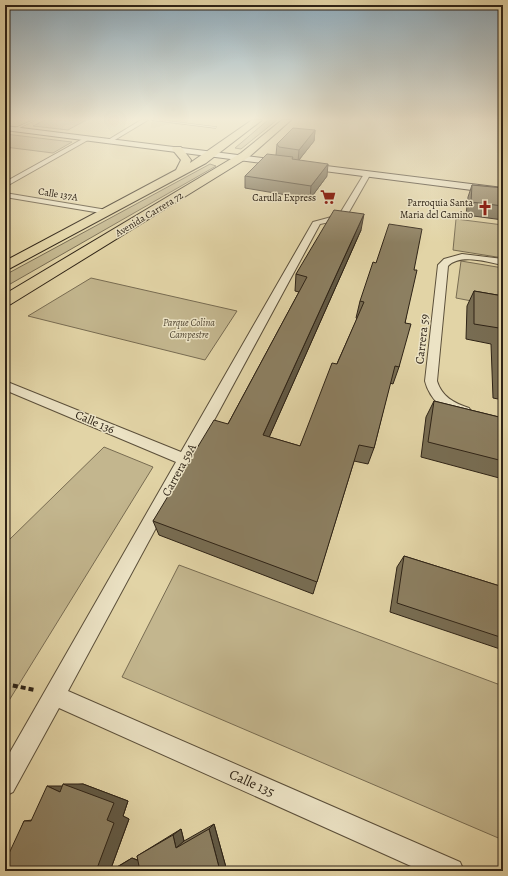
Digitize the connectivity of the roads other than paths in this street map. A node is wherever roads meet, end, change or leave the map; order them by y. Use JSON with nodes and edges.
{"nodes":[{"id":1,"x":47,"y":161,"type":"edge"},
{"id":2,"x":186,"y":161,"type":"edge"},
{"id":3,"x":201,"y":161,"type":"edge"},
{"id":4,"x":235,"y":161,"type":"edge"},
{"id":5,"x":268,"y":161,"type":"edge"},
{"id":6,"x":279,"y":161,"type":"edge"},
{"id":7,"x":181,"y":172,"type":"junction"},
{"id":8,"x":366,"y":175,"type":"junction"},
{"id":9,"x":426,"y":181,"type":"junction"},
{"id":10,"x":5,"y":185,"type":"edge"},
{"id":11,"x":503,"y":191,"type":"edge"},
{"id":12,"x":5,"y":195,"type":"edge"},
{"id":13,"x":107,"y":212,"type":"junction"},
{"id":14,"x":503,"y":262,"type":"edge"},
{"id":15,"x":5,"y":267,"type":"edge"},
{"id":16,"x":5,"y":301,"type":"edge"},
{"id":17,"x":5,"y":385,"type":"edge"},
{"id":18,"x":474,"y":414,"type":"edge"},
{"id":19,"x":185,"y":460,"type":"junction"},
{"id":20,"x":53,"y":695,"type":"junction"},
{"id":21,"x":5,"y":784,"type":"edge"},
{"id":22,"x":451,"y":871,"type":"edge"}],
"edges":[{"from":1,"to":10,"type":"street"},
{"from":2,"to":7,"type":"highway"},
{"from":3,"to":7,"type":"highway","name":"Avenida Carrera 72"},
{"from":4,"to":16,"type":"highway","name":"Avenida Carrera 72"},
{"from":5,"to":8,"type":"main road"},
{"from":6,"to":9,"type":"main road"},
{"from":7,"to":13,"type":"highway","name":"Avenida Carrera 72"},
{"from":8,"to":9,"type":"main road"},
{"from":8,"to":19,"type":"street","name":"Carrera 59A"},
{"from":9,"to":11,"type":"main road"},
{"from":12,"to":13,"type":"street","name":"Calle 137A"},
{"from":13,"to":15,"type":"highway","name":"Avenida Carrera 72"},
{"from":14,"to":18,"type":"street","name":"Carrera 59"},
{"from":17,"to":19,"type":"street","name":"Calle 136"},
{"from":19,"to":20,"type":"street","name":"Carrera 59A"},
{"from":20,"to":21,"type":"street","name":"Carrera 59A"},
{"from":20,"to":22,"type":"street","name":"Calle 135"}]}
